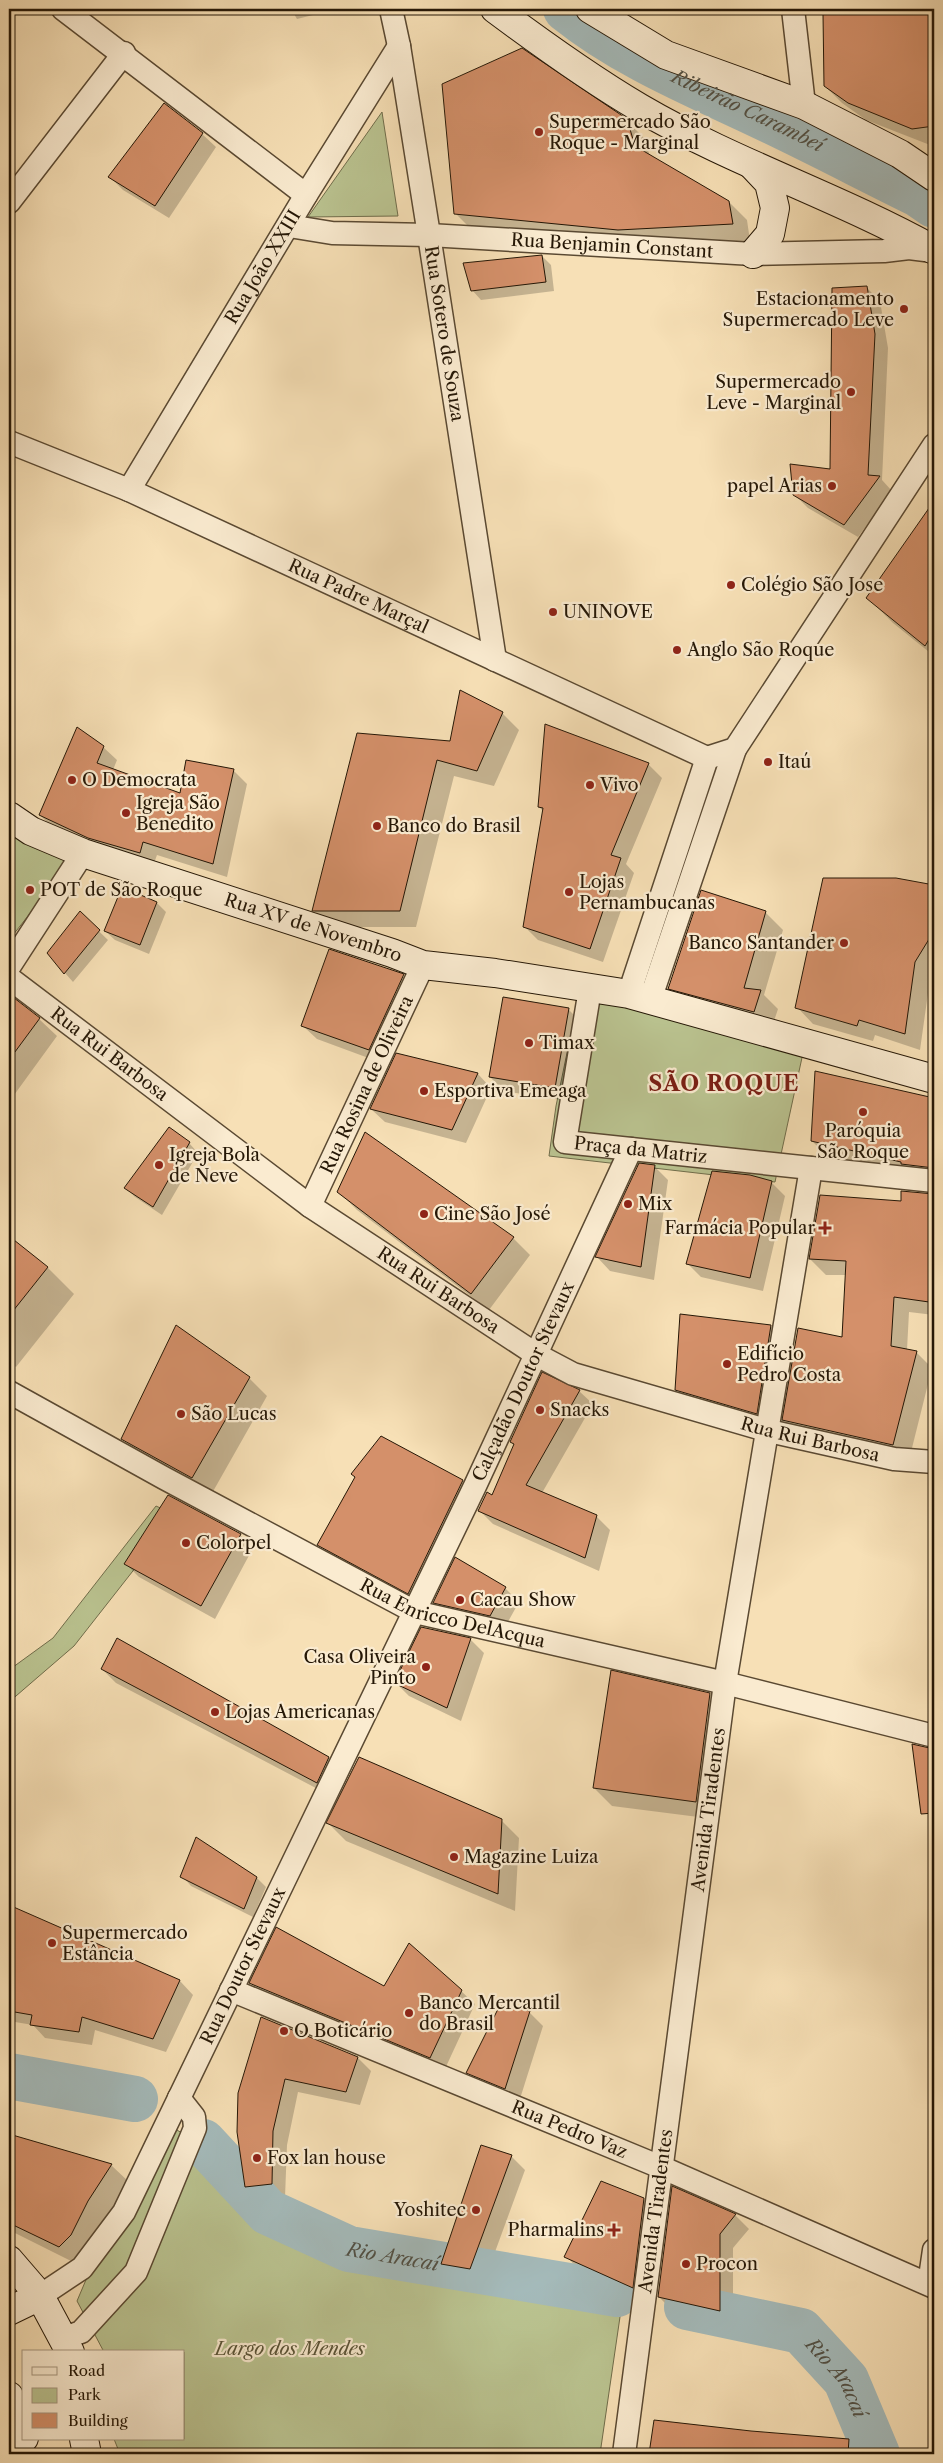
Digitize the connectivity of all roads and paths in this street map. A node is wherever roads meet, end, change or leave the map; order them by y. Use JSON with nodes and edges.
{"nodes":[{"id":1,"x":63,"y":9,"type":"edge"},
{"id":2,"x":390,"y":9,"type":"edge"},
{"id":3,"x":495,"y":9,"type":"edge"},
{"id":4,"x":590,"y":9,"type":"edge"},
{"id":5,"x":793,"y":9,"type":"edge"},
{"id":6,"x":399,"y":46,"type":"junction"},
{"id":7,"x":124,"y":53,"type":"junction"},
{"id":8,"x":804,"y":105,"type":"junction"},
{"id":9,"x":751,"y":164,"type":"junction"},
{"id":10,"x":934,"y":177,"type":"edge"},
{"id":11,"x":306,"y":195,"type":"junction"},
{"id":12,"x":9,"y":202,"type":"edge"},
{"id":13,"x":289,"y":226,"type":"junction"},
{"id":14,"x":429,"y":235,"type":"junction"},
{"id":15,"x":934,"y":251,"type":"edge"},
{"id":16,"x":753,"y":254,"type":"junction"},
{"id":17,"x":9,"y":442,"type":"edge"},
{"id":18,"x":934,"y":445,"type":"edge"},
{"id":19,"x":129,"y":490,"type":"junction"},
{"id":20,"x":495,"y":660,"type":"junction"},
{"id":21,"x":735,"y":749,"type":"junction"},
{"id":22,"x":707,"y":758,"type":"junction"},
{"id":23,"x":9,"y":816,"type":"edge"},
{"id":24,"x":83,"y":853,"type":"junction"},
{"id":25,"x":423,"y":965,"type":"junction"},
{"id":26,"x":9,"y":967,"type":"edge"},
{"id":27,"x":9,"y":978,"type":"edge"},
{"id":28,"x":590,"y":989,"type":"junction"},
{"id":29,"x":640,"y":997,"type":"junction"},
{"id":30,"x":934,"y":1079,"type":"edge"},
{"id":31,"x":631,"y":1149,"type":"junction"},
{"id":32,"x":811,"y":1168,"type":"junction"},
{"id":33,"x":934,"y":1181,"type":"edge"},
{"id":34,"x":310,"y":1206,"type":"junction"},
{"id":35,"x":537,"y":1355,"type":"junction"},
{"id":36,"x":9,"y":1392,"type":"edge"},
{"id":37,"x":769,"y":1432,"type":"junction"},
{"id":38,"x":934,"y":1462,"type":"edge"},
{"id":39,"x":415,"y":1612,"type":"junction"},
{"id":40,"x":725,"y":1683,"type":"junction"},
{"id":41,"x":934,"y":1736,"type":"edge"},
{"id":42,"x":231,"y":1990,"type":"junction"},
{"id":43,"x":179,"y":2098,"type":"junction"},
{"id":44,"x":663,"y":2168,"type":"junction"},
{"id":45,"x":934,"y":2250,"type":"edge"},
{"id":46,"x":9,"y":2260,"type":"edge"},
{"id":47,"x":931,"y":2286,"type":"edge"},
{"id":48,"x":40,"y":2296,"type":"junction"},
{"id":49,"x":9,"y":2311,"type":"edge"},
{"id":50,"x":67,"y":2345,"type":"edge"},
{"id":51,"x":9,"y":2398,"type":"edge"},
{"id":52,"x":22,"y":2433,"type":"edge"},
{"id":53,"x":24,"y":2440,"type":"edge"},
{"id":54,"x":84,"y":2440,"type":"edge"},
{"id":55,"x":27,"y":2454,"type":"edge"},
{"id":56,"x":87,"y":2454,"type":"edge"},
{"id":57,"x":624,"y":2454,"type":"edge"}],
"edges":[{"from":1,"to":7,"type":"street"},
{"from":2,"to":6,"type":"street","name":"Rua Sotero de Souza"},
{"from":3,"to":9,"type":"main road"},
{"from":4,"to":8,"type":"main road"},
{"from":5,"to":8,"type":"street"},
{"from":6,"to":11,"type":"street","name":"Rua João XXIII"},
{"from":6,"to":14,"type":"street","name":"Rua Sotero de Souza"},
{"from":7,"to":11,"type":"street"},
{"from":7,"to":12,"type":"street"},
{"from":8,"to":10,"type":"main road"},
{"from":9,"to":15,"type":"main road"},
{"from":9,"to":16,"type":"main road"},
{"from":11,"to":13,"type":"street","name":"Rua João XXIII"},
{"from":13,"to":14,"type":"street","name":"Rua Benjamin Constant"},
{"from":13,"to":19,"type":"street","name":"Rua João XXIII"},
{"from":14,"to":16,"type":"street","name":"Rua Benjamin Constant"},
{"from":14,"to":20,"type":"street","name":"Rua Sotero de Souza"},
{"from":15,"to":16,"type":"street","name":"Rua Benjamin Constant"},
{"from":17,"to":19,"type":"street","name":"Rua Padre Marçal"},
{"from":18,"to":21,"type":"street"},
{"from":19,"to":20,"type":"street","name":"Rua Padre Marçal"},
{"from":20,"to":22,"type":"street","name":"Rua Padre Marçal"},
{"from":21,"to":22,"type":"street"},
{"from":21,"to":29,"type":"street"},
{"from":22,"to":29,"type":"street"},
{"from":23,"to":24,"type":"main road","name":"Rua XV de Novembro"},
{"from":24,"to":25,"type":"main road","name":"Rua XV de Novembro"},
{"from":24,"to":26,"type":"street"},
{"from":25,"to":28,"type":"main road","name":"Rua XV de Novembro"},
{"from":25,"to":34,"type":"street","name":"Rua Rosina de Oliveira"},
{"from":27,"to":34,"type":"street","name":"Rua Rui Barbosa"},
{"from":28,"to":29,"type":"main road","name":"Rua XV de Novembro"},
{"from":28,"to":31,"type":"street","name":"Praça da Matriz"},
{"from":29,"to":30,"type":"main road","name":"Rua XV de Novembro"},
{"from":31,"to":32,"type":"street","name":"Praça da Matriz"},
{"from":31,"to":35,"type":"street","name":"Calçadão Doutor Stevaux"},
{"from":32,"to":33,"type":"street","name":"Praça da Matriz"},
{"from":32,"to":37,"type":"street","name":"Avenida Tiradentes"},
{"from":34,"to":35,"type":"street","name":"Rua Rui Barbosa"},
{"from":35,"to":37,"type":"street","name":"Rua Rui Barbosa"},
{"from":35,"to":39,"type":"street","name":"Calçadão Doutor Stevaux"},
{"from":36,"to":39,"type":"street","name":"Rua Enricco DelAcqua"},
{"from":37,"to":38,"type":"street","name":"Rua Rui Barbosa"},
{"from":37,"to":40,"type":"street","name":"Avenida Tiradentes"},
{"from":39,"to":40,"type":"street","name":"Rua Enricco DelAcqua"},
{"from":39,"to":42,"type":"street","name":"Rua Doutor Stevaux"},
{"from":40,"to":41,"type":"street","name":"Rua Enricco DelAcqua"},
{"from":40,"to":44,"type":"street","name":"Avenida Tiradentes"},
{"from":42,"to":43,"type":"street","name":"Rua Doutor Stevaux"},
{"from":42,"to":44,"type":"street","name":"Rua Pedro Vaz"},
{"from":43,"to":48,"type":"street","name":"Rua Doutor Stevaux"},
{"from":43,"to":50,"type":"street"},
{"from":44,"to":47,"type":"street","name":"Rua Pedro Vaz"},
{"from":44,"to":57,"type":"street","name":"Avenida Tiradentes"},
{"from":45,"to":47,"type":"street"},
{"from":46,"to":48,"type":"main road"},
{"from":48,"to":49,"type":"main road"},
{"from":48,"to":50,"type":"main road"},
{"from":51,"to":52,"type":"main road"},
{"from":53,"to":55,"type":"main road"},
{"from":54,"to":56,"type":"main road"}]}
